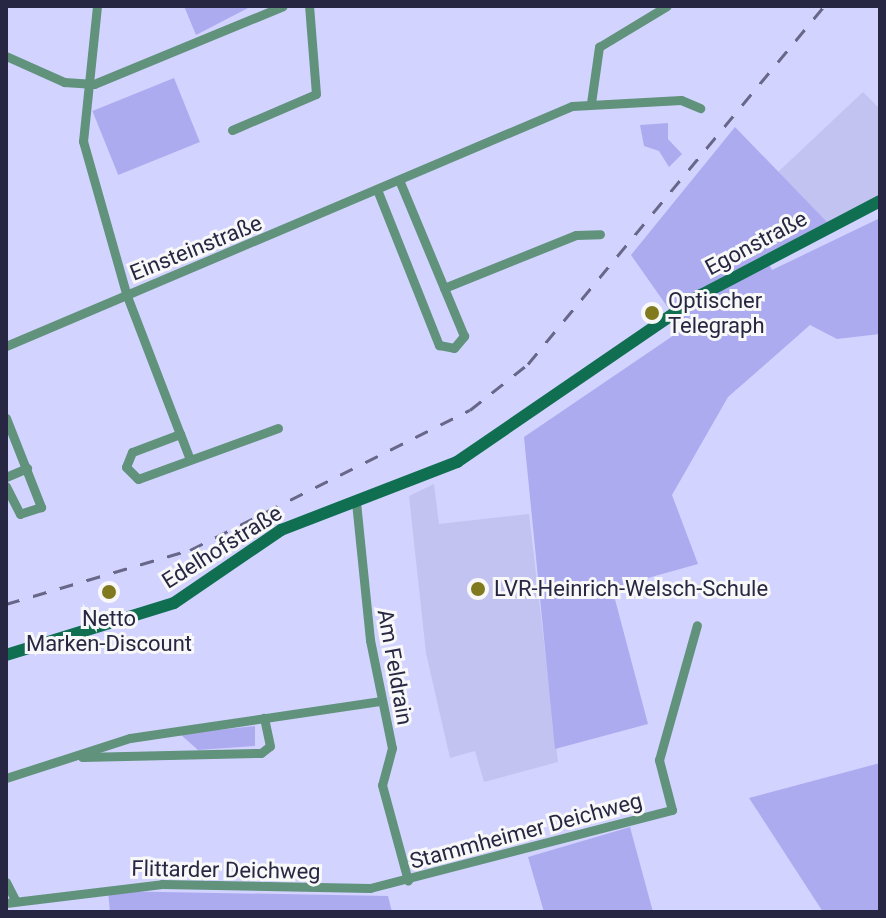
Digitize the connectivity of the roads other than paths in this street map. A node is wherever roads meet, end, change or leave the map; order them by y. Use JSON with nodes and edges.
{"nodes":[{"id":1,"x":97,"y":6,"type":"edge"},
{"id":2,"x":283,"y":6,"type":"edge"},
{"id":3,"x":309,"y":6,"type":"edge"},
{"id":4,"x":667,"y":6,"type":"edge"},
{"id":5,"x":6,"y":56,"type":"edge"},
{"id":6,"x":83,"y":85,"type":"junction"},
{"id":7,"x":591,"y":103,"type":"junction"},
{"id":8,"x":700,"y":108,"type":"dead end"},
{"id":9,"x":232,"y":130,"type":"dead end"},
{"id":10,"x":400,"y":182,"type":"junction"},
{"id":11,"x":378,"y":192,"type":"junction"},
{"id":12,"x":880,"y":201,"type":"edge"},
{"id":13,"x":600,"y":234,"type":"dead end"},
{"id":14,"x":444,"y":288,"type":"junction"},
{"id":15,"x":127,"y":296,"type":"junction"},
{"id":16,"x":6,"y":346,"type":"edge"},
{"id":17,"x":536,"y":408,"type":"joint"},
{"id":18,"x":6,"y":418,"type":"edge"},
{"id":19,"x":278,"y":428,"type":"dead end"},
{"id":20,"x":180,"y":434,"type":"junction"},
{"id":21,"x":189,"y":457,"type":"junction"},
{"id":22,"x":27,"y":468,"type":"junction"},
{"id":23,"x":6,"y":477,"type":"edge"},
{"id":24,"x":6,"y":486,"type":"edge"},
{"id":25,"x":356,"y":502,"type":"junction"},
{"id":26,"x":697,"y":625,"type":"dead end"},
{"id":27,"x":6,"y":655,"type":"edge"},
{"id":28,"x":381,"y":701,"type":"junction"},
{"id":29,"x":264,"y":718,"type":"junction"},
{"id":30,"x":71,"y":758,"type":"junction"},
{"id":31,"x":6,"y":778,"type":"edge"},
{"id":32,"x":408,"y":881,"type":"junction"},
{"id":33,"x":6,"y":882,"type":"edge"},
{"id":34,"x":390,"y":885,"type":"joint"},
{"id":35,"x":11,"y":901,"type":"edge"}],
"edges":[{"from":1,"to":6,"type":"street"},
{"from":2,"to":6,"type":"street"},
{"from":3,"to":9,"type":"street"},
{"from":4,"to":7,"type":"street"},
{"from":5,"to":6,"type":"street"},
{"from":6,"to":15,"type":"street"},
{"from":7,"to":8,"type":"street"},
{"from":7,"to":10,"type":"street","name":"Einsteinstraße"},
{"from":10,"to":11,"type":"street","name":"Einsteinstraße"},
{"from":10,"to":14,"type":"street"},
{"from":11,"to":14,"type":"street"},
{"from":11,"to":15,"type":"street","name":"Einsteinstraße"},
{"from":12,"to":17,"type":"street","name":"Egonstraße"},
{"from":13,"to":14,"type":"street"},
{"from":15,"to":16,"type":"street","name":"Einsteinstraße"},
{"from":15,"to":20,"type":"street"},
{"from":17,"to":25,"type":"street","name":"Edelhofstraße"},
{"from":18,"to":22,"type":"street"},
{"from":19,"to":21,"type":"street"},
{"from":20,"to":21,"type":"street"},
{"from":20,"to":21,"type":"street"},
{"from":22,"to":23,"type":"street"},
{"from":22,"to":24,"type":"street"},
{"from":25,"to":27,"type":"street","name":"Edelhofstraße"},
{"from":25,"to":28,"type":"street","name":"Am Feldrain"},
{"from":26,"to":32,"type":"street","name":"Stammheimer Deichweg"},
{"from":28,"to":29,"type":"street"},
{"from":28,"to":32,"type":"street","name":"Am Feldrain"},
{"from":29,"to":30,"type":"street"},
{"from":29,"to":30,"type":"street"},
{"from":30,"to":31,"type":"street"},
{"from":32,"to":34,"type":"street","name":"Stammheimer Deichweg"},
{"from":33,"to":35,"type":"street"},
{"from":34,"to":35,"type":"street","name":"Flittarder Deichweg"}]}
